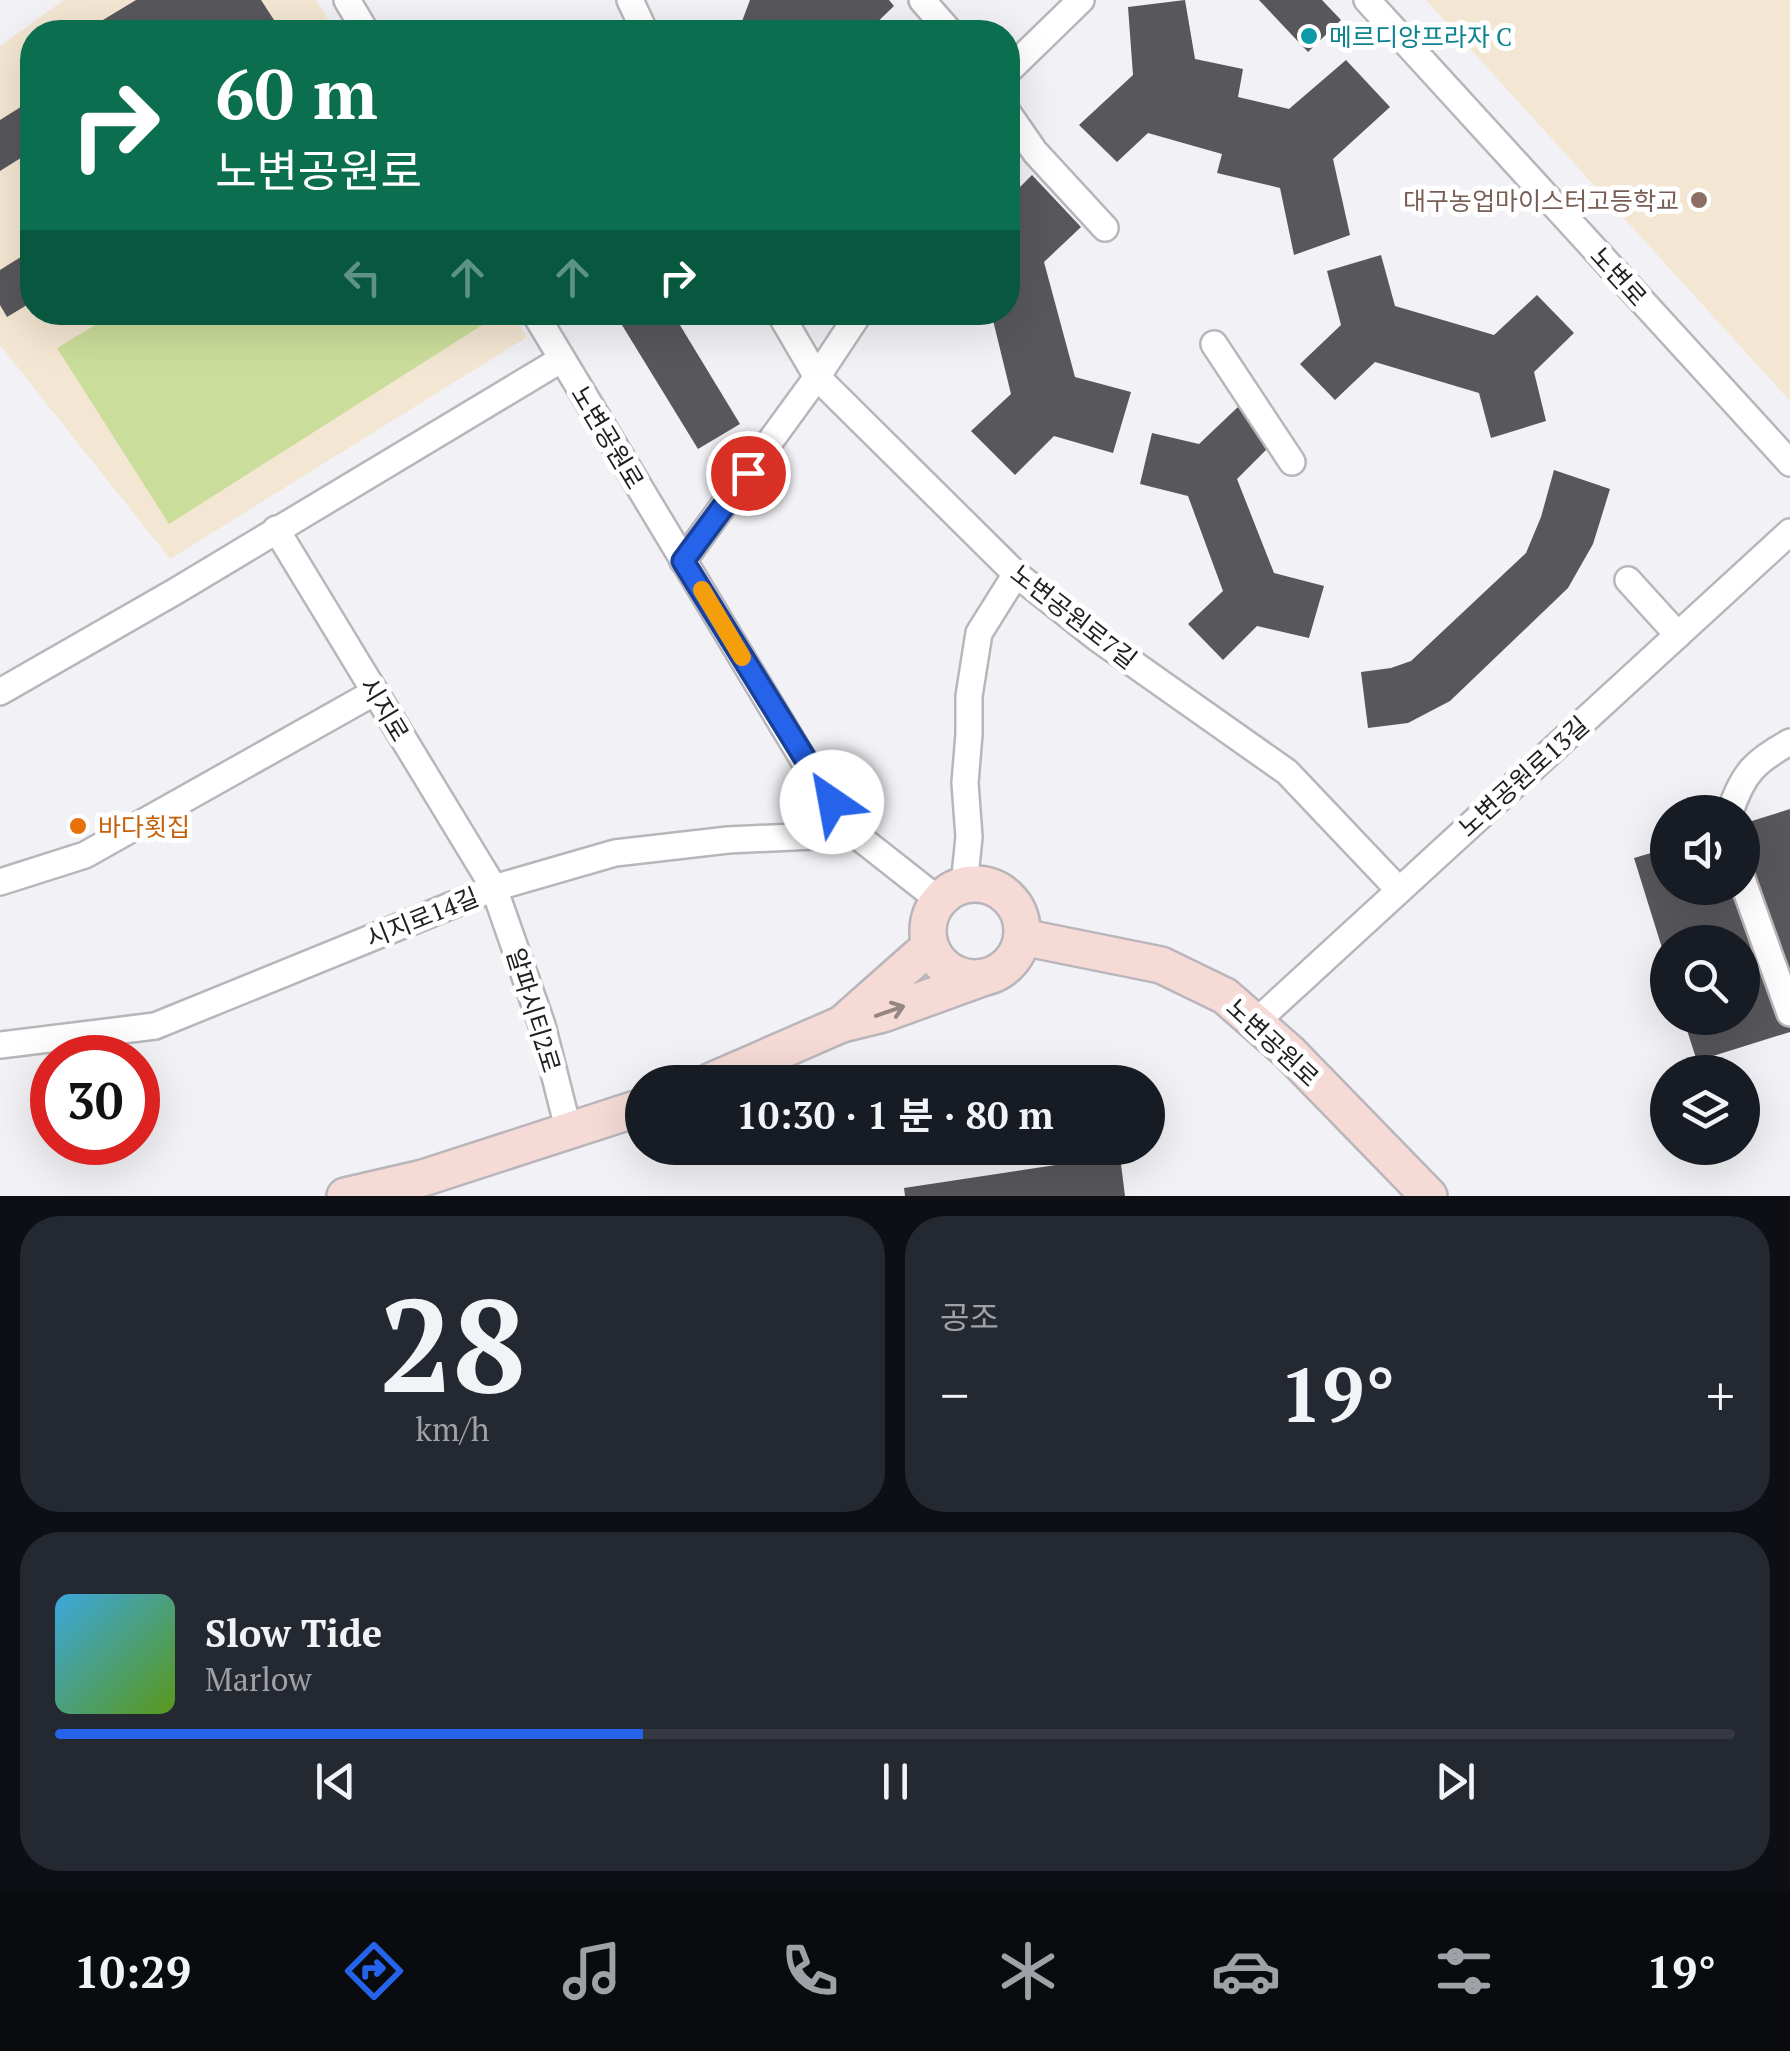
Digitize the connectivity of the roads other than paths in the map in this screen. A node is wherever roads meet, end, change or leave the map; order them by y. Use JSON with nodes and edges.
{"nodes":[{"id":1,"x":922,"y":0,"type":"edge"},
{"id":2,"x":1081,"y":0,"type":"edge"},
{"id":3,"x":1367,"y":0,"type":"edge"},
{"id":4,"x":940,"y":20,"type":"edge"},
{"id":5,"x":1020,"y":59,"type":"edge"},
{"id":6,"x":1020,"y":130,"type":"edge"},
{"id":7,"x":1106,"y":228,"type":"dead end"},
{"id":8,"x":542,"y":325,"type":"edge"},
{"id":9,"x":786,"y":325,"type":"edge"},
{"id":10,"x":852,"y":325,"type":"edge"},
{"id":11,"x":1214,"y":344,"type":"dead end"},
{"id":12,"x":562,"y":359,"type":"junction"},
{"id":13,"x":818,"y":378,"type":"junction"},
{"id":14,"x":1292,"y":462,"type":"dead end"},
{"id":15,"x":1790,"y":463,"type":"edge"},
{"id":16,"x":276,"y":529,"type":"junction"},
{"id":17,"x":1790,"y":532,"type":"edge"},
{"id":18,"x":683,"y":561,"type":"junction"},
{"id":19,"x":1016,"y":574,"type":"junction"},
{"id":20,"x":1628,"y":580,"type":"dead end"},
{"id":21,"x":1678,"y":635,"type":"junction"},
{"id":22,"x":0,"y":692,"type":"edge"},
{"id":23,"x":375,"y":692,"type":"junction"},
{"id":24,"x":1790,"y":742,"type":"edge"},
{"id":25,"x":1736,"y":795,"type":"edge"},
{"id":26,"x":856,"y":834,"type":"junction"},
{"id":27,"x":0,"y":882,"type":"edge"},
{"id":28,"x":494,"y":888,"type":"junction"},
{"id":29,"x":1399,"y":890,"type":"junction"},
{"id":30,"x":952,"y":893,"type":"junction"},
{"id":31,"x":1751,"y":905,"type":"edge"},
{"id":32,"x":1022,"y":937,"type":"junction"},
{"id":33,"x":930,"y":946,"type":"junction"},
{"id":34,"x":994,"y":974,"type":"junction"},
{"id":35,"x":1790,"y":1014,"type":"edge"},
{"id":36,"x":1258,"y":1022,"type":"junction"},
{"id":37,"x":842,"y":1024,"type":"junction"},
{"id":38,"x":0,"y":1045,"type":"edge"},
{"id":39,"x":749,"y":1065,"type":"edge"},
{"id":40,"x":625,"y":1113,"type":"edge"},
{"id":41,"x":569,"y":1132,"type":"junction"},
{"id":42,"x":345,"y":1196,"type":"edge"},
{"id":43,"x":1429,"y":1196,"type":"edge"}],
"edges":[{"from":1,"to":4,"type":"street"},
{"from":2,"to":5,"type":"street"},
{"from":3,"to":15,"type":"street","name":"노변로"},
{"from":6,"to":7,"type":"street"},
{"from":8,"to":12,"type":"street","name":"노변공원로"},
{"from":9,"to":13,"type":"street","name":"노변공원로7길"},
{"from":10,"to":13,"type":"street"},
{"from":11,"to":14,"type":"street"},
{"from":12,"to":16,"type":"street"},
{"from":12,"to":18,"type":"street","name":"노변공원로"},
{"from":13,"to":18,"type":"street"},
{"from":13,"to":19,"type":"street","name":"노변공원로7길"},
{"from":16,"to":22,"type":"street"},
{"from":16,"to":23,"type":"street","name":"시지로"},
{"from":17,"to":21,"type":"street","name":"노변공원로13길"},
{"from":18,"to":26,"type":"street","name":"노변공원로"},
{"from":19,"to":29,"type":"street","name":"노변공원로7길"},
{"from":19,"to":30,"type":"street"},
{"from":20,"to":21,"type":"street"},
{"from":21,"to":29,"type":"street","name":"노변공원로13길"},
{"from":23,"to":27,"type":"street"},
{"from":23,"to":28,"type":"street","name":"시지로"},
{"from":24,"to":25,"type":"street"},
{"from":26,"to":28,"type":"street","name":"시지로14길"},
{"from":26,"to":30,"type":"street","name":"노변공원로"},
{"from":28,"to":38,"type":"street","name":"시지로14길"},
{"from":28,"to":41,"type":"street","name":"알파시티2로"},
{"from":29,"to":36,"type":"street","name":"노변공원로13길"},
{"from":30,"to":32,"type":"street"},
{"from":30,"to":33,"type":"street"},
{"from":31,"to":35,"type":"street"},
{"from":32,"to":34,"type":"street"},
{"from":32,"to":36,"type":"street","name":"노변공원로"},
{"from":33,"to":34,"type":"street"},
{"from":33,"to":37,"type":"street"},
{"from":37,"to":34,"type":"street","one_way":true},
{"from":36,"to":43,"type":"street","name":"노변공원로"},
{"from":37,"to":39,"type":"street"},
{"from":40,"to":41,"type":"street"},
{"from":41,"to":42,"type":"street"}]}
